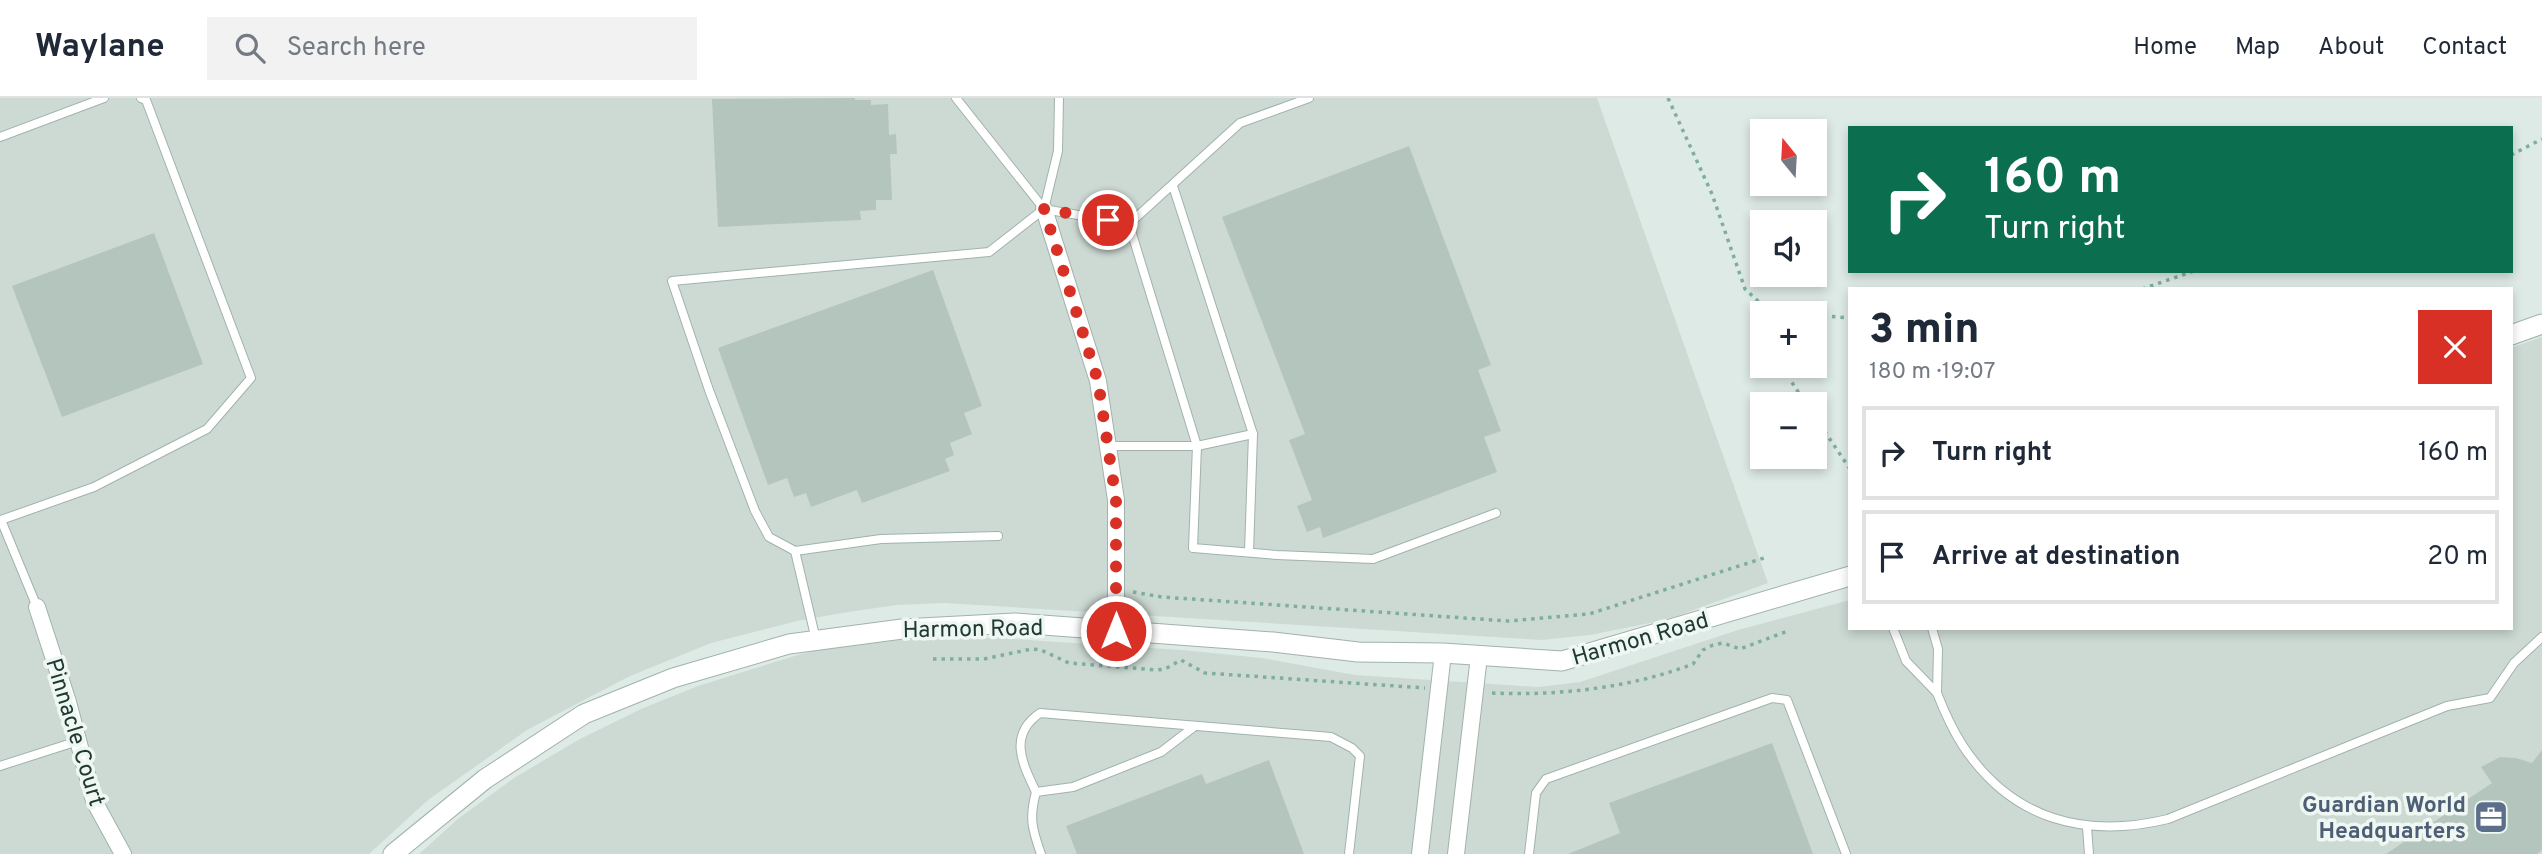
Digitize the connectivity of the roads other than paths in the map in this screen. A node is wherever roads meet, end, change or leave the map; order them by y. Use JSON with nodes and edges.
{"nodes":[{"id":1,"x":104,"y":98,"type":"edge"},
{"id":2,"x":141,"y":98,"type":"edge"},
{"id":3,"x":956,"y":98,"type":"edge"},
{"id":4,"x":1059,"y":98,"type":"edge"},
{"id":5,"x":1309,"y":98,"type":"edge"},
{"id":6,"x":0,"y":137,"type":"edge"},
{"id":7,"x":1173,"y":186,"type":"junction"},
{"id":8,"x":1044,"y":209,"type":"junction"},
{"id":9,"x":1129,"y":224,"type":"junction"},
{"id":10,"x":2542,"y":324,"type":"edge"},
{"id":11,"x":2513,"y":334,"type":"edge"},
{"id":12,"x":1253,"y":434,"type":"junction"},
{"id":13,"x":1108,"y":446,"type":"junction"},
{"id":14,"x":1197,"y":446,"type":"junction"},
{"id":15,"x":1496,"y":513,"type":"dead end"},
{"id":16,"x":1,"y":520,"type":"edge"},
{"id":17,"x":998,"y":536,"type":"dead end"},
{"id":18,"x":795,"y":551,"type":"junction"},
{"id":19,"x":1249,"y":552,"type":"junction"},
{"id":20,"x":1848,"y":577,"type":"edge"},
{"id":21,"x":37,"y":607,"type":"joint"},
{"id":22,"x":1894,"y":630,"type":"edge"},
{"id":23,"x":1932,"y":630,"type":"edge"},
{"id":24,"x":1116,"y":631,"type":"junction"},
{"id":25,"x":2542,"y":638,"type":"edge"},
{"id":26,"x":816,"y":640,"type":"junction"},
{"id":27,"x":1443,"y":653,"type":"junction"},
{"id":28,"x":1479,"y":656,"type":"junction"},
{"id":29,"x":1937,"y":693,"type":"junction"},
{"id":30,"x":1195,"y":726,"type":"junction"},
{"id":31,"x":78,"y":741,"type":"junction"},
{"id":32,"x":0,"y":766,"type":"edge"},
{"id":33,"x":1036,"y":792,"type":"junction"},
{"id":34,"x":2087,"y":827,"type":"junction"},
{"id":35,"x":123,"y":854,"type":"edge"},
{"id":36,"x":393,"y":854,"type":"edge"},
{"id":37,"x":1041,"y":854,"type":"edge"},
{"id":38,"x":1349,"y":854,"type":"edge"},
{"id":39,"x":1420,"y":854,"type":"edge"},
{"id":40,"x":1456,"y":854,"type":"edge"},
{"id":41,"x":1530,"y":854,"type":"edge"},
{"id":42,"x":1846,"y":854,"type":"edge"},
{"id":43,"x":2089,"y":854,"type":"edge"}],
"edges":[{"from":1,"to":6,"type":"lane"},
{"from":2,"to":16,"type":"lane"},
{"from":3,"to":8,"type":"lane"},
{"from":4,"to":8,"type":"lane"},
{"from":5,"to":7,"type":"lane"},
{"from":7,"to":9,"type":"lane"},
{"from":7,"to":12,"type":"lane"},
{"from":8,"to":9,"type":"lane"},
{"from":8,"to":13,"type":"street"},
{"from":8,"to":18,"type":"lane"},
{"from":9,"to":14,"type":"lane"},
{"from":10,"to":11,"type":"street"},
{"from":12,"to":14,"type":"lane"},
{"from":12,"to":19,"type":"lane"},
{"from":13,"to":14,"type":"lane"},
{"from":13,"to":24,"type":"street"},
{"from":14,"to":19,"type":"lane"},
{"from":15,"to":19,"type":"lane"},
{"from":16,"to":21,"type":"lane"},
{"from":17,"to":18,"type":"lane"},
{"from":18,"to":26,"type":"lane"},
{"from":20,"to":28,"type":"street","name":"Harmon Road"},
{"from":21,"to":31,"type":"street","name":"Pinnacle Court"},
{"from":22,"to":29,"type":"lane"},
{"from":23,"to":29,"type":"lane"},
{"from":24,"to":26,"type":"street","name":"Harmon Road"},
{"from":24,"to":27,"type":"street","name":"Harmon Road"},
{"from":25,"to":34,"type":"lane"},
{"from":26,"to":36,"type":"street","name":"Harmon Road"},
{"from":27,"to":28,"type":"street","name":"Harmon Road"},
{"from":27,"to":39,"type":"street"},
{"from":28,"to":40,"type":"street"},
{"from":29,"to":34,"type":"lane"},
{"from":30,"to":33,"type":"lane"},
{"from":30,"to":33,"type":"lane"},
{"from":30,"to":38,"type":"lane"},
{"from":31,"to":32,"type":"lane"},
{"from":31,"to":35,"type":"street","name":"Pinnacle Court"},
{"from":33,"to":37,"type":"lane"},
{"from":34,"to":43,"type":"lane"},
{"from":41,"to":42,"type":"lane"}]}
